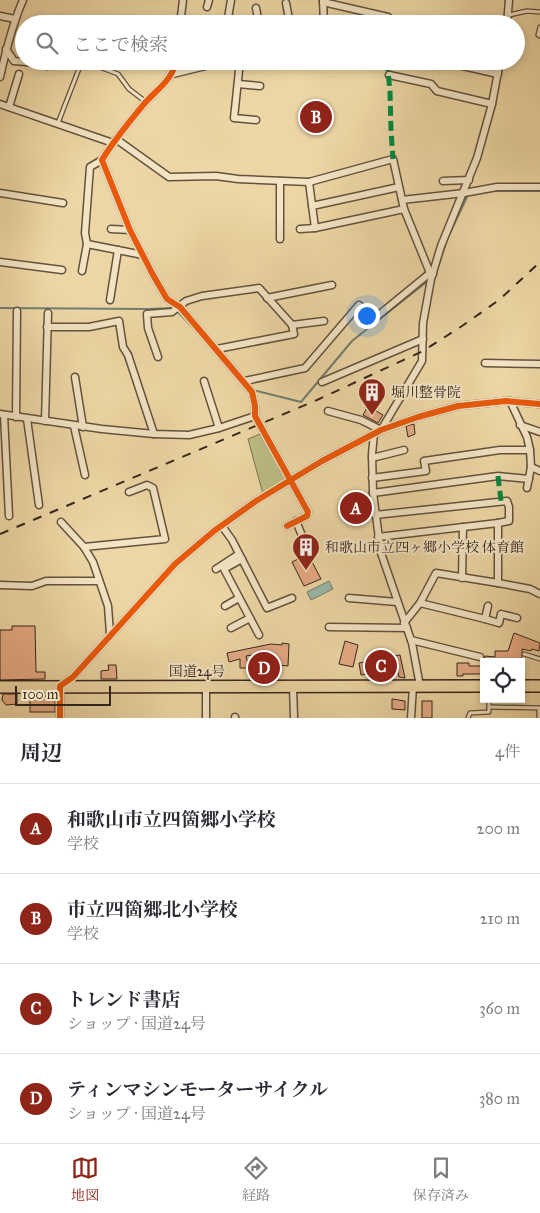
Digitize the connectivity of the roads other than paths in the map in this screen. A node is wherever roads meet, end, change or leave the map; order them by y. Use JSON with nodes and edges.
{"nodes":[{"id":1,"x":23,"y":0,"type":"edge"},
{"id":2,"x":183,"y":0,"type":"edge"},
{"id":3,"x":209,"y":0,"type":"edge"},
{"id":4,"x":231,"y":0,"type":"edge"},
{"id":5,"x":509,"y":0,"type":"edge"},
{"id":6,"x":323,"y":1,"type":"edge"},
{"id":7,"x":286,"y":3,"type":"dead end"},
{"id":8,"x":207,"y":7,"type":"dead end"},
{"id":9,"x":256,"y":8,"type":"dead end"},
{"id":10,"x":540,"y":12,"type":"edge"},
{"id":11,"x":17,"y":15,"type":"edge"},
{"id":12,"x":181,"y":15,"type":"edge"},
{"id":13,"x":228,"y":15,"type":"edge"},
{"id":14,"x":257,"y":15,"type":"edge"},
{"id":15,"x":288,"y":15,"type":"edge"},
{"id":16,"x":324,"y":15,"type":"edge"},
{"id":17,"x":380,"y":15,"type":"edge"},
{"id":18,"x":509,"y":15,"type":"joint"},
{"id":19,"x":0,"y":16,"type":"edge"},
{"id":20,"x":15,"y":19,"type":"joint"},
{"id":21,"x":540,"y":27,"type":"edge"},
{"id":22,"x":540,"y":36,"type":"edge"},
{"id":23,"x":6,"y":49,"type":"junction"},
{"id":24,"x":15,"y":61,"type":"edge"},
{"id":25,"x":79,"y":70,"type":"edge"},
{"id":26,"x":107,"y":70,"type":"edge"},
{"id":27,"x":174,"y":70,"type":"edge"},
{"id":28,"x":189,"y":70,"type":"edge"},
{"id":29,"x":239,"y":70,"type":"edge"},
{"id":30,"x":480,"y":70,"type":"edge"},
{"id":31,"x":499,"y":70,"type":"edge"},
{"id":32,"x":19,"y":74,"type":"dead end"},
{"id":33,"x":173,"y":74,"type":"junction"},
{"id":34,"x":498,"y":74,"type":"junction"},
{"id":35,"x":389,"y":75,"type":"dead end"},
{"id":36,"x":0,"y":77,"type":"edge"},
{"id":37,"x":238,"y":84,"type":"junction"},
{"id":38,"x":260,"y":86,"type":"dead end"},
{"id":39,"x":146,"y":102,"type":"junction"},
{"id":40,"x":0,"y":104,"type":"edge"},
{"id":41,"x":492,"y":104,"type":"junction"},
{"id":42,"x":9,"y":107,"type":"junction"},
{"id":43,"x":256,"y":120,"type":"dead end"},
{"id":44,"x":58,"y":123,"type":"junction"},
{"id":45,"x":114,"y":141,"type":"junction"},
{"id":46,"x":102,"y":160,"type":"junction"},
{"id":47,"x":469,"y":180,"type":"junction"},
{"id":48,"x":443,"y":181,"type":"dead end"},
{"id":49,"x":280,"y":182,"type":"junction"},
{"id":50,"x":309,"y":182,"type":"junction"},
{"id":51,"x":399,"y":187,"type":"junction"},
{"id":52,"x":540,"y":187,"type":"edge"},
{"id":53,"x":0,"y":193,"type":"edge"},
{"id":54,"x":464,"y":193,"type":"junction"},
{"id":55,"x":402,"y":200,"type":"junction"},
{"id":56,"x":63,"y":203,"type":"dead end"},
{"id":57,"x":312,"y":206,"type":"junction"},
{"id":58,"x":404,"y":209,"type":"junction"},
{"id":59,"x":315,"y":228,"type":"junction"},
{"id":60,"x":111,"y":229,"type":"dead end"},
{"id":61,"x":300,"y":229,"type":"dead end"},
{"id":62,"x":130,"y":230,"type":"junction"},
{"id":63,"x":280,"y":239,"type":"dead end"},
{"id":64,"x":87,"y":244,"type":"junction"},
{"id":65,"x":118,"y":250,"type":"junction"},
{"id":66,"x":143,"y":255,"type":"junction"},
{"id":67,"x":0,"y":262,"type":"edge"},
{"id":68,"x":62,"y":270,"type":"dead end"},
{"id":69,"x":82,"y":271,"type":"dead end"},
{"id":70,"x":432,"y":275,"type":"junction"},
{"id":71,"x":332,"y":285,"type":"dead end"},
{"id":72,"x":268,"y":298,"type":"junction"},
{"id":73,"x":110,"y":300,"type":"dead end"},
{"id":74,"x":177,"y":309,"type":"junction"},
{"id":75,"x":17,"y":311,"type":"dead end"},
{"id":76,"x":48,"y":313,"type":"dead end"},
{"id":77,"x":324,"y":321,"type":"dead end"},
{"id":78,"x":292,"y":325,"type":"junction"},
{"id":79,"x":47,"y":327,"type":"junction"},
{"id":80,"x":423,"y":339,"type":"junction"},
{"id":81,"x":217,"y":349,"type":"junction"},
{"id":82,"x":158,"y":357,"type":"dead end"},
{"id":83,"x":485,"y":363,"type":"dead end"},
{"id":84,"x":540,"y":364,"type":"edge"},
{"id":85,"x":75,"y":377,"type":"dead end"},
{"id":86,"x":244,"y":381,"type":"junction"},
{"id":87,"x":204,"y":382,"type":"dead end"},
{"id":88,"x":322,"y":382,"type":"dead end"},
{"id":89,"x":510,"y":401,"type":"junction"},
{"id":90,"x":540,"y":404,"type":"edge"},
{"id":91,"x":328,"y":411,"type":"dead end"},
{"id":92,"x":2,"y":414,"type":"edge"},
{"id":93,"x":254,"y":416,"type":"junction"},
{"id":94,"x":16,"y":417,"type":"junction"},
{"id":95,"x":27,"y":419,"type":"junction"},
{"id":96,"x":45,"y":421,"type":"junction"},
{"id":97,"x":520,"y":425,"type":"junction"},
{"id":98,"x":74,"y":426,"type":"junction"},
{"id":99,"x":83,"y":427,"type":"junction"},
{"id":100,"x":219,"y":428,"type":"junction"},
{"id":101,"x":378,"y":432,"type":"junction"},
{"id":102,"x":540,"y":432,"type":"edge"},
{"id":103,"x":154,"y":434,"type":"junction"},
{"id":104,"x":404,"y":450,"type":"dead end"},
{"id":105,"x":530,"y":450,"type":"junction"},
{"id":106,"x":372,"y":458,"type":"junction"},
{"id":107,"x":531,"y":467,"type":"junction"},
{"id":108,"x":540,"y":471,"type":"edge"},
{"id":109,"x":85,"y":475,"type":"dead end"},
{"id":110,"x":372,"y":478,"type":"junction"},
{"id":111,"x":529,"y":479,"type":"junction"},
{"id":112,"x":290,"y":480,"type":"junction"},
{"id":113,"x":528,"y":488,"type":"dead end"},
{"id":114,"x":129,"y":492,"type":"dead end"},
{"id":115,"x":373,"y":493,"type":"junction"},
{"id":116,"x":39,"y":505,"type":"dead end"},
{"id":117,"x":375,"y":515,"type":"junction"},
{"id":118,"x":10,"y":516,"type":"dead end"},
{"id":119,"x":296,"y":521,"type":"junction"},
{"id":120,"x":62,"y":522,"type":"dead end"},
{"id":121,"x":498,"y":523,"type":"junction"},
{"id":122,"x":222,"y":526,"type":"junction"},
{"id":123,"x":287,"y":526,"type":"dead end"},
{"id":124,"x":463,"y":527,"type":"junction"},
{"id":125,"x":378,"y":537,"type":"junction"},
{"id":126,"x":305,"y":544,"type":"dead end"},
{"id":127,"x":84,"y":547,"type":"junction"},
{"id":128,"x":241,"y":556,"type":"junction"},
{"id":129,"x":216,"y":569,"type":"dead end"},
{"id":130,"x":462,"y":578,"type":"junction"},
{"id":131,"x":99,"y":580,"type":"junction"},
{"id":132,"x":498,"y":582,"type":"junction"},
{"id":133,"x":0,"y":585,"type":"edge"},
{"id":134,"x":540,"y":594,"type":"edge"},
{"id":135,"x":240,"y":598,"type":"junction"},
{"id":136,"x":292,"y":598,"type":"dead end"},
{"id":137,"x":349,"y":598,"type":"dead end"},
{"id":138,"x":397,"y":602,"type":"junction"},
{"id":139,"x":420,"y":604,"type":"junction"},
{"id":140,"x":225,"y":606,"type":"dead end"},
{"id":141,"x":488,"y":606,"type":"dead end"},
{"id":142,"x":250,"y":618,"type":"junction"},
{"id":143,"x":516,"y":618,"type":"dead end"},
{"id":144,"x":485,"y":619,"type":"junction"},
{"id":145,"x":406,"y":626,"type":"junction"},
{"id":146,"x":329,"y":627,"type":"dead end"},
{"id":147,"x":231,"y":628,"type":"dead end"},
{"id":148,"x":110,"y":634,"type":"junction"},
{"id":149,"x":259,"y":635,"type":"dead end"},
{"id":150,"x":411,"y":640,"type":"junction"},
{"id":151,"x":524,"y":654,"type":"dead end"},
{"id":152,"x":480,"y":657,"type":"dead end"},
{"id":153,"x":540,"y":659,"type":"edge"},
{"id":154,"x":60,"y":686,"type":"junction"},
{"id":155,"x":206,"y":686,"type":"junction"},
{"id":156,"x":293,"y":686,"type":"junction"},
{"id":157,"x":417,"y":686,"type":"junction"},
{"id":158,"x":480,"y":686,"type":"edge"},
{"id":159,"x":525,"y":686,"type":"edge"},
{"id":160,"x":540,"y":686,"type":"edge"},
{"id":161,"x":0,"y":687,"type":"edge"},
{"id":162,"x":489,"y":703,"type":"edge"},
{"id":163,"x":489,"y":707,"type":"junction"},
{"id":164,"x":540,"y":708,"type":"edge"},
{"id":165,"x":60,"y":718,"type":"edge"},
{"id":166,"x":206,"y":718,"type":"edge"},
{"id":167,"x":294,"y":718,"type":"edge"},
{"id":168,"x":411,"y":718,"type":"edge"},
{"id":169,"x":468,"y":718,"type":"edge"},
{"id":170,"x":539,"y":718,"type":"edge"}],
"edges":[{"from":1,"to":11,"type":"street"},
{"from":2,"to":12,"type":"street"},
{"from":3,"to":8,"type":"street"},
{"from":4,"to":13,"type":"street"},
{"from":5,"to":18,"type":"street"},
{"from":6,"to":16,"type":"street"},
{"from":6,"to":17,"type":"street"},
{"from":7,"to":15,"type":"street"},
{"from":9,"to":14,"type":"street"},
{"from":10,"to":18,"type":"lane"},
{"from":19,"to":20,"type":"street"},
{"from":20,"to":23,"type":"street"},
{"from":21,"to":22,"type":"lane"},
{"from":23,"to":24,"type":"street"},
{"from":23,"to":36,"type":"street"},
{"from":25,"to":44,"type":"lane"},
{"from":26,"to":39,"type":"lane"},
{"from":27,"to":33,"type":"street"},
{"from":28,"to":33,"type":"street"},
{"from":29,"to":37,"type":"street"},
{"from":30,"to":34,"type":"street"},
{"from":31,"to":34,"type":"street"},
{"from":32,"to":42,"type":"street"},
{"from":33,"to":39,"type":"street"},
{"from":34,"to":41,"type":"street"},
{"from":35,"to":41,"type":"street"},
{"from":37,"to":38,"type":"street"},
{"from":37,"to":43,"type":"street"},
{"from":39,"to":45,"type":"street"},
{"from":40,"to":42,"type":"street"},
{"from":41,"to":47,"type":"street"},
{"from":42,"to":44,"type":"street"},
{"from":44,"to":45,"type":"street"},
{"from":45,"to":46,"type":"street"},
{"from":45,"to":49,"type":"street"},
{"from":46,"to":62,"type":"street"},
{"from":46,"to":64,"type":"street"},
{"from":47,"to":48,"type":"street"},
{"from":47,"to":54,"type":"street"},
{"from":49,"to":50,"type":"street"},
{"from":49,"to":63,"type":"street"},
{"from":50,"to":51,"type":"street"},
{"from":50,"to":57,"type":"street"},
{"from":51,"to":55,"type":"street"},
{"from":51,"to":57,"type":"street"},
{"from":52,"to":54,"type":"street"},
{"from":53,"to":56,"type":"street"},
{"from":54,"to":55,"type":"street"},
{"from":54,"to":70,"type":"street"},
{"from":55,"to":58,"type":"street"},
{"from":57,"to":59,"type":"street"},
{"from":58,"to":59,"type":"street"},
{"from":58,"to":70,"type":"street"},
{"from":59,"to":61,"type":"street"},
{"from":60,"to":62,"type":"street"},
{"from":62,"to":66,"type":"street"},
{"from":64,"to":65,"type":"street"},
{"from":64,"to":69,"type":"street"},
{"from":65,"to":66,"type":"street"},
{"from":65,"to":73,"type":"street"},
{"from":66,"to":74,"type":"street"},
{"from":67,"to":68,"type":"street"},
{"from":70,"to":80,"type":"street"},
{"from":70,"to":86,"type":"street"},
{"from":71,"to":72,"type":"street"},
{"from":72,"to":74,"type":"street"},
{"from":72,"to":78,"type":"street"},
{"from":74,"to":81,"type":"street"},
{"from":74,"to":82,"type":"street"},
{"from":75,"to":94,"type":"street"},
{"from":76,"to":79,"type":"street"},
{"from":77,"to":78,"type":"street"},
{"from":78,"to":81,"type":"street"},
{"from":79,"to":96,"type":"street"},
{"from":79,"to":103,"type":"street"},
{"from":80,"to":88,"type":"street"},
{"from":80,"to":101,"type":"street"},
{"from":81,"to":86,"type":"street"},
{"from":83,"to":84,"type":"street"},
{"from":85,"to":99,"type":"street"},
{"from":86,"to":93,"type":"street"},
{"from":87,"to":100,"type":"street"},
{"from":89,"to":90,"type":"street"},
{"from":89,"to":97,"type":"street"},
{"from":89,"to":101,"type":"street"},
{"from":91,"to":101,"type":"street"},
{"from":92,"to":94,"type":"street"},
{"from":92,"to":118,"type":"street"},
{"from":93,"to":100,"type":"street"},
{"from":93,"to":112,"type":"street"},
{"from":94,"to":95,"type":"street"},
{"from":95,"to":96,"type":"street"},
{"from":95,"to":116,"type":"street"},
{"from":96,"to":98,"type":"street"},
{"from":97,"to":102,"type":"street"},
{"from":97,"to":105,"type":"street"},
{"from":98,"to":99,"type":"street"},
{"from":98,"to":109,"type":"street"},
{"from":99,"to":103,"type":"street"},
{"from":100,"to":103,"type":"street"},
{"from":101,"to":106,"type":"street"},
{"from":101,"to":112,"type":"street"},
{"from":104,"to":106,"type":"street"},
{"from":105,"to":107,"type":"street"},
{"from":105,"to":110,"type":"street"},
{"from":106,"to":110,"type":"street"},
{"from":107,"to":108,"type":"street"},
{"from":107,"to":111,"type":"street"},
{"from":110,"to":115,"type":"street"},
{"from":111,"to":113,"type":"street"},
{"from":111,"to":115,"type":"street"},
{"from":112,"to":119,"type":"street"},
{"from":112,"to":122,"type":"street"},
{"from":114,"to":127,"type":"street"},
{"from":115,"to":117,"type":"street"},
{"from":117,"to":121,"type":"street"},
{"from":117,"to":125,"type":"street"},
{"from":119,"to":123,"type":"street"},
{"from":119,"to":126,"type":"street"},
{"from":120,"to":127,"type":"street"},
{"from":121,"to":124,"type":"street"},
{"from":121,"to":132,"type":"street"},
{"from":122,"to":128,"type":"street"},
{"from":122,"to":148,"type":"street"},
{"from":124,"to":125,"type":"street"},
{"from":124,"to":130,"type":"street"},
{"from":125,"to":138,"type":"street"},
{"from":127,"to":131,"type":"street"},
{"from":128,"to":129,"type":"street"},
{"from":128,"to":135,"type":"street"},
{"from":128,"to":136,"type":"street"},
{"from":130,"to":132,"type":"street"},
{"from":130,"to":139,"type":"street"},
{"from":131,"to":133,"type":"street"},
{"from":131,"to":148,"type":"street"},
{"from":132,"to":134,"type":"street"},
{"from":135,"to":140,"type":"street"},
{"from":135,"to":142,"type":"street"},
{"from":137,"to":138,"type":"street"},
{"from":138,"to":145,"type":"street"},
{"from":139,"to":144,"type":"street"},
{"from":139,"to":145,"type":"street"},
{"from":141,"to":144,"type":"street"},
{"from":142,"to":147,"type":"street"},
{"from":142,"to":149,"type":"street"},
{"from":143,"to":144,"type":"street"},
{"from":145,"to":146,"type":"street"},
{"from":145,"to":150,"type":"street"},
{"from":148,"to":154,"type":"street"},
{"from":150,"to":152,"type":"street"},
{"from":150,"to":157,"type":"street"},
{"from":151,"to":153,"type":"lane"},
{"from":154,"to":155,"type":"highway","name":"国道24号"},
{"from":154,"to":161,"type":"highway","name":"国道24号"},
{"from":154,"to":165,"type":"street"},
{"from":155,"to":156,"type":"highway","name":"国道24号"},
{"from":155,"to":166,"type":"street"},
{"from":156,"to":157,"type":"highway","name":"国道24号"},
{"from":156,"to":167,"type":"street"},
{"from":157,"to":158,"type":"highway","name":"国道24号"},
{"from":157,"to":168,"type":"street"},
{"from":159,"to":160,"type":"highway"},
{"from":162,"to":163,"type":"lane"},
{"from":163,"to":164,"type":"lane"},
{"from":163,"to":169,"type":"lane"},
{"from":164,"to":170,"type":"lane"}]}
